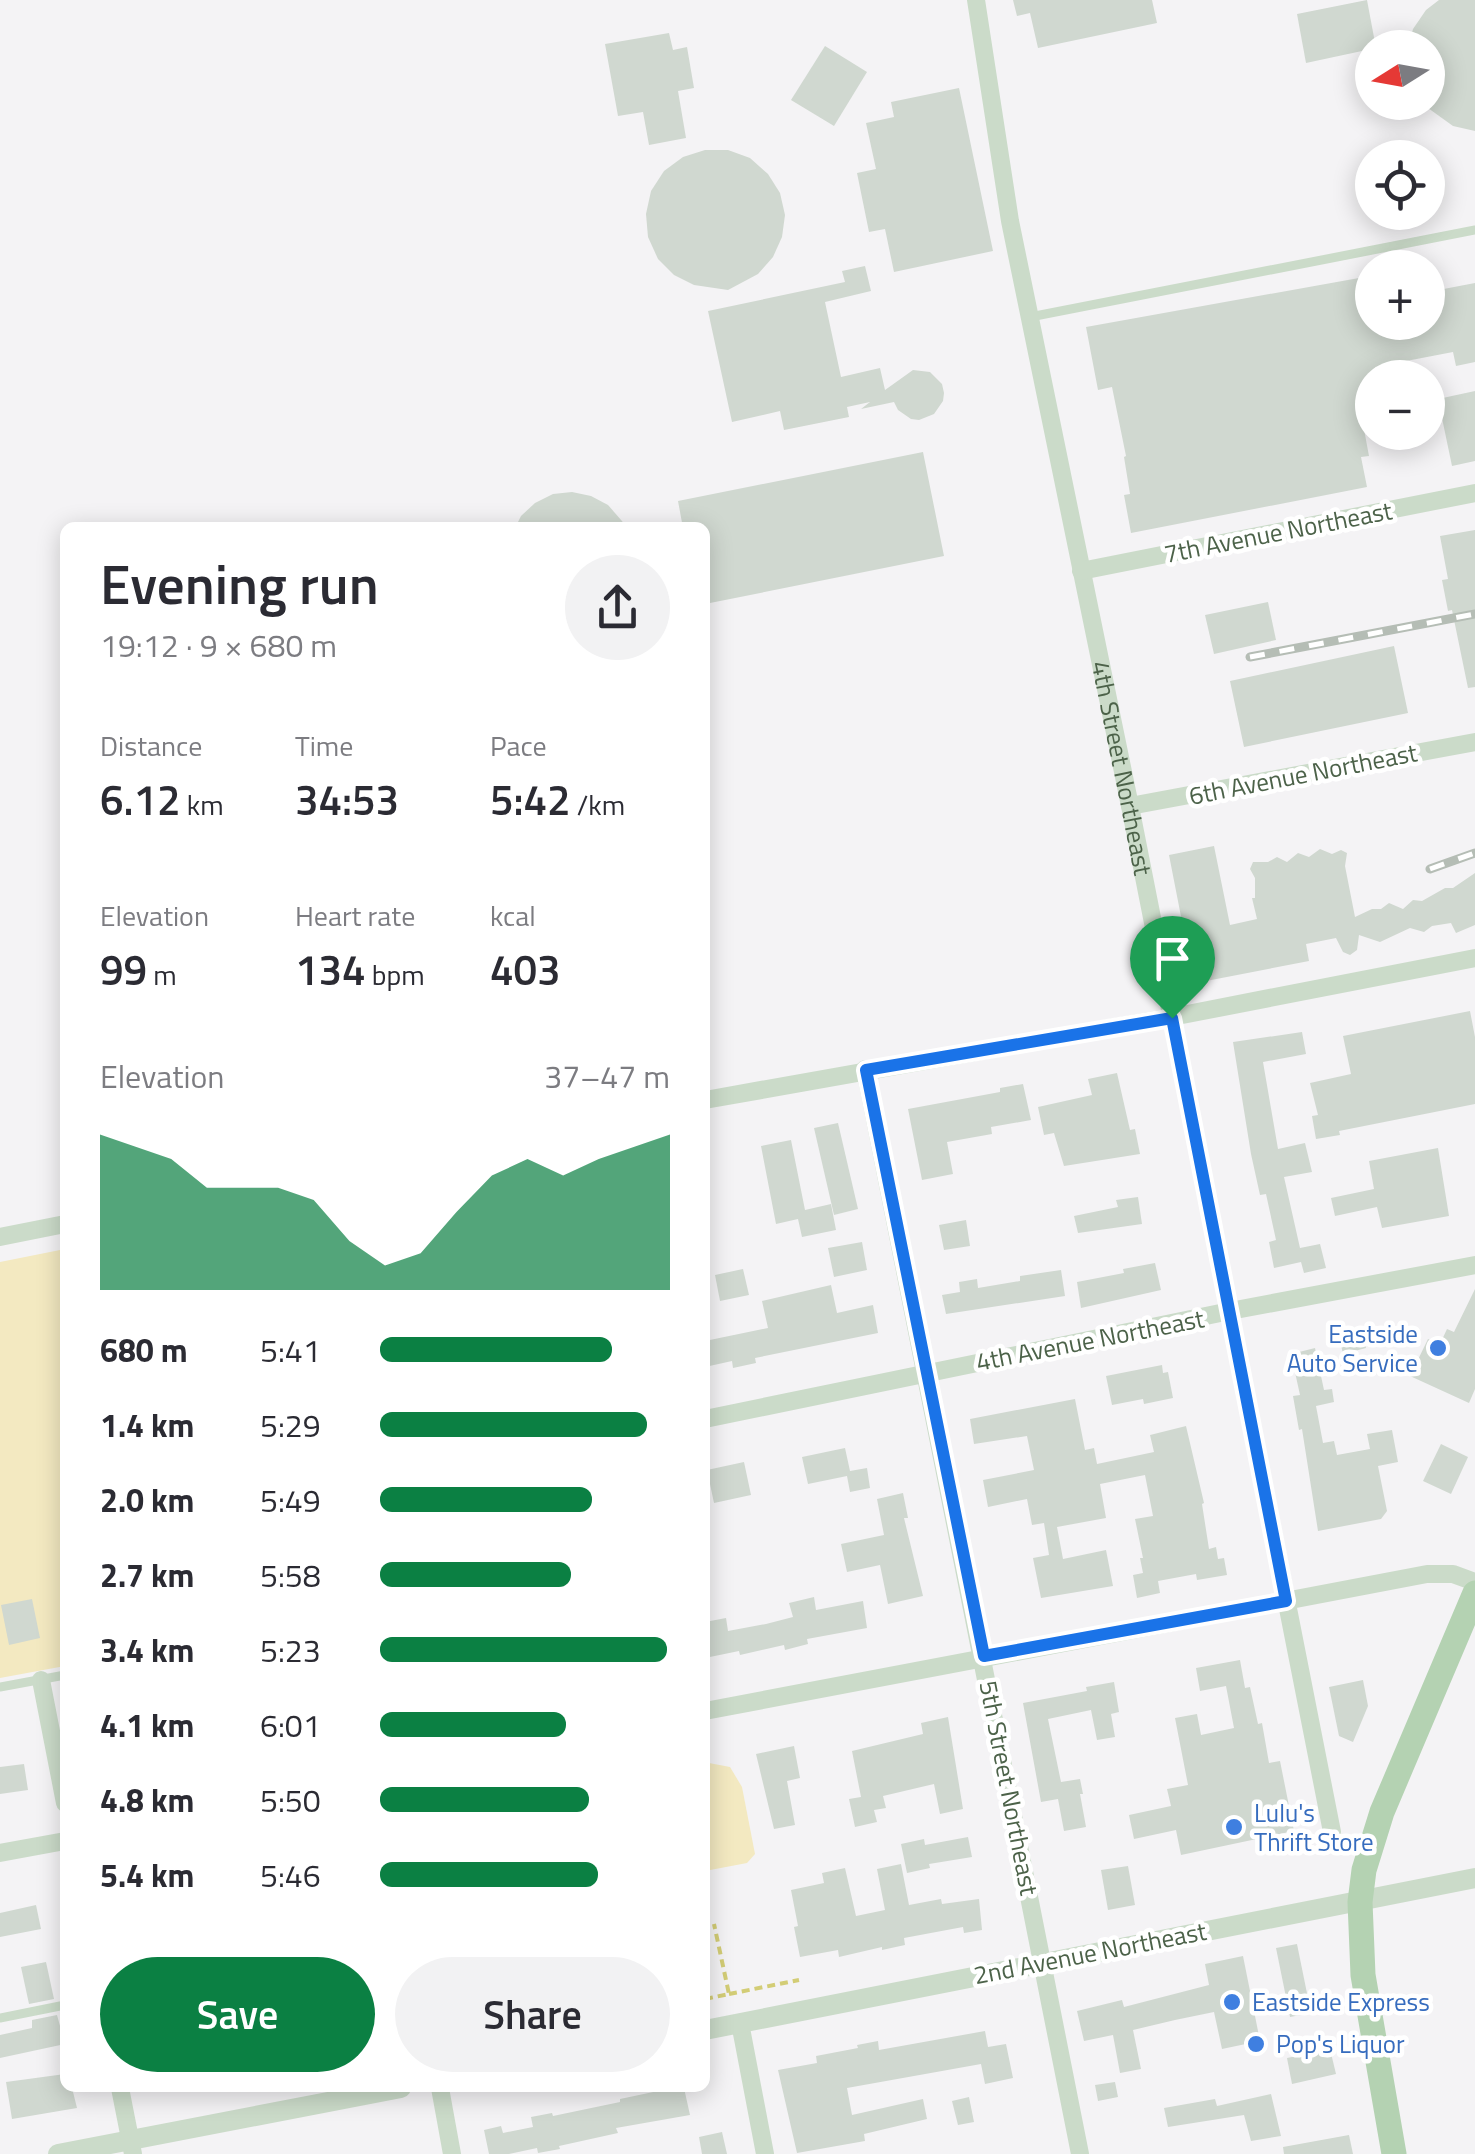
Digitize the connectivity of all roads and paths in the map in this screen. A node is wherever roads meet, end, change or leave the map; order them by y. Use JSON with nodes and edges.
{"nodes":[{"id":1,"x":976,"y":0,"type":"edge"},
{"id":2,"x":1475,"y":230,"type":"edge"},
{"id":3,"x":1030,"y":317,"type":"junction"},
{"id":4,"x":1475,"y":493,"type":"edge"},
{"id":5,"x":1082,"y":571,"type":"junction"},
{"id":6,"x":1475,"y":742,"type":"edge"},
{"id":7,"x":1130,"y":806,"type":"junction"},
{"id":8,"x":1475,"y":958,"type":"edge"},
{"id":9,"x":1172,"y":1018,"type":"junction"},
{"id":10,"x":866,"y":1070,"type":"junction"},
{"id":11,"x":710,"y":1099,"type":"edge"},
{"id":12,"x":60,"y":1225,"type":"edge"},
{"id":13,"x":0,"y":1237,"type":"edge"},
{"id":14,"x":1475,"y":1265,"type":"edge"},
{"id":15,"x":1230,"y":1311,"type":"junction"},
{"id":16,"x":926,"y":1373,"type":"junction"},
{"id":17,"x":710,"y":1418,"type":"edge"},
{"id":18,"x":1475,"y":1582,"type":"edge"},
{"id":19,"x":1475,"y":1593,"type":"edge"},
{"id":20,"x":1286,"y":1601,"type":"junction"},
{"id":21,"x":984,"y":1656,"type":"junction"},
{"id":22,"x":60,"y":1676,"type":"edge"},
{"id":23,"x":41,"y":1680,"type":"junction"},
{"id":24,"x":0,"y":1688,"type":"edge"},
{"id":25,"x":710,"y":1710,"type":"edge"},
{"id":26,"x":60,"y":1777,"type":"edge"},
{"id":27,"x":1332,"y":1832,"type":"dead end"},
{"id":28,"x":60,"y":1841,"type":"edge"},
{"id":29,"x":0,"y":1854,"type":"edge"},
{"id":30,"x":1475,"y":1878,"type":"edge"},
{"id":31,"x":1360,"y":1902,"type":"junction"},
{"id":32,"x":714,"y":1924,"type":"dead end"},
{"id":33,"x":1042,"y":1962,"type":"junction"},
{"id":34,"x":798,"y":1980,"type":"dead end"},
{"id":35,"x":730,"y":1994,"type":"junction"},
{"id":36,"x":710,"y":1998,"type":"edge"},
{"id":37,"x":60,"y":2006,"type":"edge"},
{"id":38,"x":0,"y":2018,"type":"edge"},
{"id":39,"x":740,"y":2023,"type":"junction"},
{"id":40,"x":710,"y":2029,"type":"edge"},
{"id":41,"x":121,"y":2092,"type":"edge"},
{"id":42,"x":382,"y":2092,"type":"edge"},
{"id":43,"x":441,"y":2092,"type":"edge"},
{"id":44,"x":132,"y":2146,"type":"edge"},
{"id":45,"x":58,"y":2154,"type":"edge"},
{"id":46,"x":452,"y":2154,"type":"edge"},
{"id":47,"x":764,"y":2154,"type":"edge"},
{"id":48,"x":1080,"y":2154,"type":"edge"},
{"id":49,"x":1394,"y":2154,"type":"edge"}],
"edges":[{"from":1,"to":3,"type":"street","name":"4th Street Northeast"},
{"from":2,"to":3,"type":"lane"},
{"from":3,"to":5,"type":"street","name":"4th Street Northeast"},
{"from":4,"to":5,"type":"street","name":"7th Avenue Northeast"},
{"from":5,"to":7,"type":"street","name":"4th Street Northeast"},
{"from":6,"to":7,"type":"street","name":"6th Avenue Northeast"},
{"from":7,"to":9,"type":"street","name":"4th Street Northeast"},
{"from":8,"to":9,"type":"street"},
{"from":9,"to":10,"type":"street"},
{"from":9,"to":15,"type":"street","name":"4th Street Northeast"},
{"from":10,"to":11,"type":"street"},
{"from":10,"to":16,"type":"street","name":"5th Street Northeast"},
{"from":12,"to":13,"type":"street"},
{"from":14,"to":15,"type":"street","name":"4th Avenue Northeast"},
{"from":15,"to":16,"type":"street","name":"4th Avenue Northeast"},
{"from":15,"to":20,"type":"street","name":"4th Street Northeast"},
{"from":16,"to":17,"type":"street","name":"4th Avenue Northeast"},
{"from":16,"to":21,"type":"street","name":"5th Street Northeast"},
{"from":18,"to":20,"type":"street"},
{"from":19,"to":31,"type":"main road"},
{"from":20,"to":21,"type":"street"},
{"from":20,"to":27,"type":"street","name":"4th Street Northeast"},
{"from":21,"to":25,"type":"street"},
{"from":21,"to":33,"type":"street","name":"5th Street Northeast"},
{"from":22,"to":23,"type":"lane"},
{"from":23,"to":24,"type":"lane"},
{"from":23,"to":26,"type":"street"},
{"from":28,"to":29,"type":"street"},
{"from":30,"to":31,"type":"street","name":"2nd Avenue Northeast"},
{"from":31,"to":33,"type":"street","name":"2nd Avenue Northeast"},
{"from":31,"to":49,"type":"main road"},
{"from":32,"to":35,"type":"path"},
{"from":33,"to":39,"type":"street","name":"2nd Avenue Northeast"},
{"from":33,"to":48,"type":"street","name":"5th Street Northeast"},
{"from":34,"to":35,"type":"path"},
{"from":35,"to":36,"type":"path"},
{"from":37,"to":38,"type":"lane"},
{"from":39,"to":40,"type":"street","name":"2nd Avenue Northeast"},
{"from":39,"to":47,"type":"street"},
{"from":41,"to":44,"type":"street"},
{"from":42,"to":44,"type":"street"},
{"from":43,"to":46,"type":"street"},
{"from":44,"to":45,"type":"street"}]}
